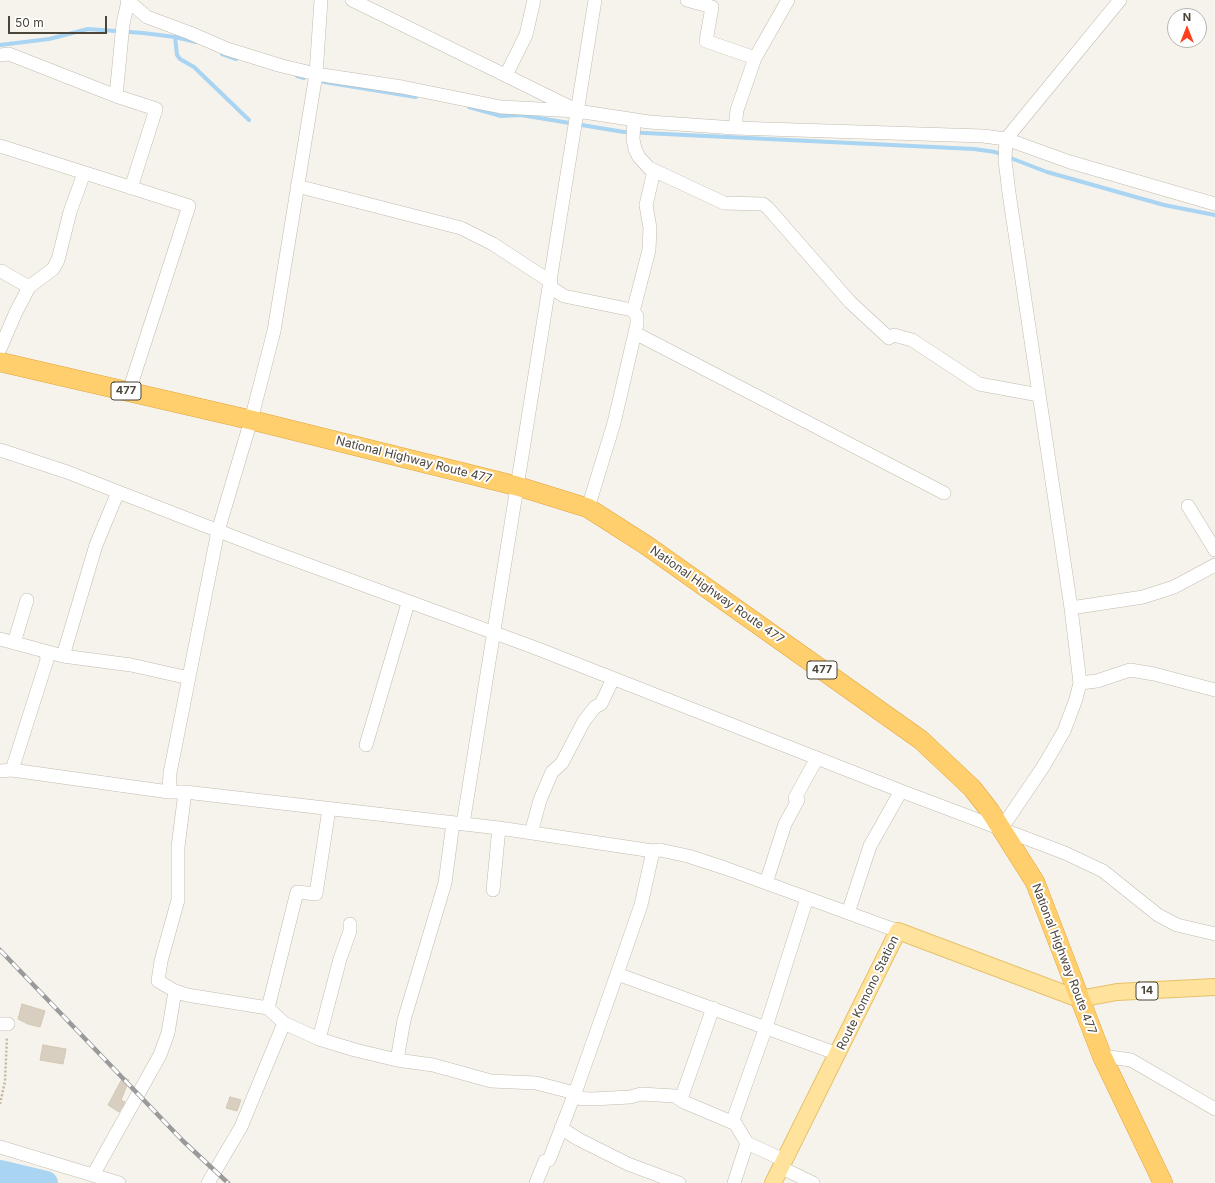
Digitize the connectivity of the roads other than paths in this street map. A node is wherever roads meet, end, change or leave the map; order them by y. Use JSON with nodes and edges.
{"nodes":[{"id":1,"x":321,"y":0,"type":"edge"},
{"id":2,"x":352,"y":0,"type":"edge"},
{"id":3,"x":534,"y":0,"type":"edge"},
{"id":4,"x":595,"y":0,"type":"edge"},
{"id":5,"x":687,"y":0,"type":"edge"},
{"id":6,"x":788,"y":0,"type":"edge"},
{"id":7,"x":1120,"y":0,"type":"edge"},
{"id":8,"x":127,"y":1,"type":"edge"},
{"id":9,"x":0,"y":55,"type":"edge"},
{"id":10,"x":755,"y":58,"type":"junction"},
{"id":11,"x":316,"y":74,"type":"junction"},
{"id":12,"x":506,"y":75,"type":"junction"},
{"id":13,"x":116,"y":96,"type":"junction"},
{"id":14,"x":577,"y":113,"type":"junction"},
{"id":15,"x":634,"y":122,"type":"junction"},
{"id":16,"x":735,"y":128,"type":"junction"},
{"id":17,"x":1006,"y":143,"type":"junction"},
{"id":18,"x":0,"y":146,"type":"edge"},
{"id":19,"x":654,"y":171,"type":"junction"},
{"id":20,"x":84,"y":173,"type":"junction"},
{"id":21,"x":297,"y":186,"type":"junction"},
{"id":22,"x":131,"y":188,"type":"junction"},
{"id":23,"x":1215,"y":204,"type":"edge"},
{"id":24,"x":1,"y":271,"type":"dead end"},
{"id":25,"x":550,"y":285,"type":"junction"},
{"id":26,"x":29,"y":287,"type":"junction"},
{"id":27,"x":632,"y":310,"type":"junction"},
{"id":28,"x":635,"y":333,"type":"junction"},
{"id":29,"x":0,"y":349,"type":"edge"},
{"id":30,"x":0,"y":362,"type":"edge"},
{"id":31,"x":129,"y":391,"type":"junction"},
{"id":32,"x":1039,"y":395,"type":"junction"},
{"id":33,"x":251,"y":420,"type":"junction"},
{"id":34,"x":0,"y":450,"type":"edge"},
{"id":35,"x":518,"y":486,"type":"junction"},
{"id":36,"x":118,"y":492,"type":"junction"},
{"id":37,"x":944,"y":493,"type":"dead end"},
{"id":38,"x":1188,"y":506,"type":"dead end"},
{"id":39,"x":588,"y":508,"type":"junction"},
{"id":40,"x":218,"y":531,"type":"junction"},
{"id":41,"x":1215,"y":550,"type":"edge"},
{"id":42,"x":1215,"y":565,"type":"edge"},
{"id":43,"x":27,"y":600,"type":"dead end"},
{"id":44,"x":408,"y":603,"type":"junction"},
{"id":45,"x":1071,"y":608,"type":"junction"},
{"id":46,"x":494,"y":634,"type":"junction"},
{"id":47,"x":0,"y":639,"type":"edge"},
{"id":48,"x":14,"y":643,"type":"junction"},
{"id":49,"x":46,"y":652,"type":"junction"},
{"id":50,"x":63,"y":656,"type":"junction"},
{"id":51,"x":189,"y":678,"type":"junction"},
{"id":52,"x":613,"y":679,"type":"junction"},
{"id":53,"x":1080,"y":683,"type":"junction"},
{"id":54,"x":1215,"y":690,"type":"edge"},
{"id":55,"x":366,"y":746,"type":"dead end"},
{"id":56,"x":817,"y":758,"type":"junction"},
{"id":57,"x":6,"y":771,"type":"edge"},
{"id":58,"x":901,"y":791,"type":"junction"},
{"id":59,"x":169,"y":792,"type":"junction"},
{"id":60,"x":185,"y":792,"type":"junction"},
{"id":61,"x":329,"y":810,"type":"junction"},
{"id":62,"x":458,"y":823,"type":"junction"},
{"id":63,"x":499,"y":828,"type":"junction"},
{"id":64,"x":1002,"y":829,"type":"junction"},
{"id":65,"x":531,"y":833,"type":"junction"},
{"id":66,"x":653,"y":851,"type":"junction"},
{"id":67,"x":766,"y":883,"type":"junction"},
{"id":68,"x":493,"y":890,"type":"dead end"},
{"id":69,"x":807,"y":898,"type":"junction"},
{"id":70,"x":848,"y":913,"type":"junction"},
{"id":71,"x":350,"y":924,"type":"dead end"},
{"id":72,"x":898,"y":931,"type":"junction"},
{"id":73,"x":1215,"y":934,"type":"edge"},
{"id":74,"x":617,"y":974,"type":"junction"},
{"id":75,"x":1215,"y":987,"type":"edge"},
{"id":76,"x":175,"y":991,"type":"junction"},
{"id":77,"x":1079,"y":999,"type":"junction"},
{"id":78,"x":268,"y":1008,"type":"junction"},
{"id":79,"x":713,"y":1008,"type":"junction"},
{"id":80,"x":284,"y":1023,"type":"junction"},
{"id":81,"x":766,"y":1027,"type":"junction"},
{"id":82,"x":319,"y":1039,"type":"junction"},
{"id":83,"x":838,"y":1054,"type":"junction"},
{"id":84,"x":1102,"y":1056,"type":"junction"},
{"id":85,"x":397,"y":1060,"type":"junction"},
{"id":86,"x":574,"y":1095,"type":"junction"},
{"id":87,"x":681,"y":1099,"type":"junction"},
{"id":88,"x":1215,"y":1109,"type":"edge"},
{"id":89,"x":734,"y":1122,"type":"junction"},
{"id":90,"x":561,"y":1128,"type":"junction"},
{"id":91,"x":747,"y":1143,"type":"junction"},
{"id":92,"x":0,"y":1147,"type":"edge"},
{"id":93,"x":782,"y":1164,"type":"junction"},
{"id":94,"x":93,"y":1175,"type":"junction"},
{"id":95,"x":119,"y":1183,"type":"edge"},
{"id":96,"x":208,"y":1183,"type":"edge"},
{"id":97,"x":536,"y":1183,"type":"edge"},
{"id":98,"x":679,"y":1183,"type":"edge"},
{"id":99,"x":734,"y":1183,"type":"edge"},
{"id":100,"x":773,"y":1183,"type":"edge"},
{"id":101,"x":812,"y":1183,"type":"edge"},
{"id":102,"x":1163,"y":1183,"type":"edge"}],
"edges":[{"from":1,"to":11,"type":"street"},
{"from":2,"to":12,"type":"street"},
{"from":3,"to":12,"type":"street"},
{"from":4,"to":14,"type":"street"},
{"from":5,"to":10,"type":"street"},
{"from":6,"to":10,"type":"street"},
{"from":7,"to":17,"type":"street"},
{"from":8,"to":11,"type":"street"},
{"from":8,"to":13,"type":"street"},
{"from":9,"to":13,"type":"street"},
{"from":10,"to":16,"type":"street"},
{"from":11,"to":14,"type":"street"},
{"from":11,"to":21,"type":"street"},
{"from":12,"to":14,"type":"street"},
{"from":13,"to":22,"type":"street"},
{"from":14,"to":15,"type":"street"},
{"from":14,"to":25,"type":"street"},
{"from":15,"to":16,"type":"street"},
{"from":15,"to":19,"type":"street"},
{"from":16,"to":17,"type":"street"},
{"from":17,"to":23,"type":"street"},
{"from":17,"to":32,"type":"street"},
{"from":18,"to":20,"type":"street"},
{"from":19,"to":27,"type":"street"},
{"from":19,"to":32,"type":"street"},
{"from":20,"to":22,"type":"street"},
{"from":20,"to":26,"type":"street"},
{"from":21,"to":25,"type":"street"},
{"from":21,"to":33,"type":"street"},
{"from":22,"to":31,"type":"street"},
{"from":24,"to":26,"type":"street"},
{"from":25,"to":27,"type":"street"},
{"from":25,"to":35,"type":"street"},
{"from":26,"to":29,"type":"street"},
{"from":27,"to":28,"type":"street"},
{"from":28,"to":37,"type":"street"},
{"from":28,"to":39,"type":"street"},
{"from":30,"to":31,"type":"highway","name":"National Highway Route 477","number":"477"},
{"from":31,"to":33,"type":"highway","name":"National Highway Route 477","number":"477"},
{"from":32,"to":45,"type":"street"},
{"from":33,"to":35,"type":"highway","name":"National Highway Route 477","number":"477"},
{"from":33,"to":40,"type":"street"},
{"from":34,"to":36,"type":"street"},
{"from":35,"to":39,"type":"highway","name":"National Highway Route 477","number":"477"},
{"from":35,"to":46,"type":"street"},
{"from":36,"to":40,"type":"street"},
{"from":36,"to":50,"type":"street"},
{"from":38,"to":41,"type":"street"},
{"from":39,"to":64,"type":"highway","name":"National Highway Route 477","number":"477"},
{"from":40,"to":44,"type":"street"},
{"from":40,"to":51,"type":"street"},
{"from":42,"to":45,"type":"street"},
{"from":43,"to":48,"type":"street"},
{"from":44,"to":46,"type":"street"},
{"from":44,"to":55,"type":"street"},
{"from":45,"to":53,"type":"street"},
{"from":46,"to":52,"type":"street"},
{"from":46,"to":62,"type":"street"},
{"from":47,"to":48,"type":"street"},
{"from":48,"to":49,"type":"street"},
{"from":49,"to":50,"type":"street"},
{"from":49,"to":57,"type":"street"},
{"from":50,"to":51,"type":"street"},
{"from":51,"to":59,"type":"street"},
{"from":52,"to":56,"type":"street"},
{"from":52,"to":65,"type":"street"},
{"from":53,"to":54,"type":"street"},
{"from":53,"to":64,"type":"street"},
{"from":56,"to":58,"type":"street"},
{"from":56,"to":67,"type":"street"},
{"from":57,"to":59,"type":"street"},
{"from":58,"to":64,"type":"street"},
{"from":58,"to":70,"type":"street"},
{"from":59,"to":60,"type":"street"},
{"from":60,"to":61,"type":"street"},
{"from":60,"to":76,"type":"street"},
{"from":61,"to":62,"type":"street"},
{"from":61,"to":78,"type":"street"},
{"from":62,"to":63,"type":"street"},
{"from":62,"to":85,"type":"street"},
{"from":63,"to":65,"type":"street"},
{"from":63,"to":68,"type":"street"},
{"from":64,"to":73,"type":"street"},
{"from":64,"to":77,"type":"highway","name":"National Highway Route 477","number":"477"},
{"from":65,"to":66,"type":"street"},
{"from":66,"to":67,"type":"street"},
{"from":66,"to":74,"type":"street"},
{"from":67,"to":69,"type":"street"},
{"from":69,"to":70,"type":"street"},
{"from":69,"to":81,"type":"street"},
{"from":70,"to":72,"type":"street"},
{"from":71,"to":82,"type":"street"},
{"from":72,"to":77,"type":"main road","name":"Route Komono Station"},
{"from":72,"to":83,"type":"main road","name":"Route Komono Station"},
{"from":74,"to":79,"type":"street"},
{"from":74,"to":86,"type":"street"},
{"from":75,"to":77,"type":"main road","number":"14"},
{"from":76,"to":78,"type":"street"},
{"from":76,"to":94,"type":"street"},
{"from":77,"to":84,"type":"highway","name":"National Highway Route 477","number":"477"},
{"from":78,"to":80,"type":"street"},
{"from":79,"to":81,"type":"street"},
{"from":79,"to":87,"type":"street"},
{"from":80,"to":82,"type":"street"},
{"from":80,"to":96,"type":"street"},
{"from":81,"to":83,"type":"street"},
{"from":81,"to":89,"type":"street"},
{"from":82,"to":85,"type":"street"},
{"from":83,"to":93,"type":"main road","name":"Route Komono Station"},
{"from":84,"to":88,"type":"street"},
{"from":84,"to":102,"type":"highway","name":"National Highway Route 477","number":"477"},
{"from":85,"to":86,"type":"street"},
{"from":86,"to":87,"type":"street"},
{"from":86,"to":90,"type":"street"},
{"from":87,"to":89,"type":"street"},
{"from":89,"to":91,"type":"street"},
{"from":90,"to":97,"type":"street"},
{"from":90,"to":98,"type":"street"},
{"from":91,"to":93,"type":"street"},
{"from":91,"to":99,"type":"street"},
{"from":92,"to":94,"type":"street"},
{"from":93,"to":100,"type":"main road","name":"Route Komono Station"},
{"from":93,"to":101,"type":"street"},
{"from":94,"to":95,"type":"street"}]}
